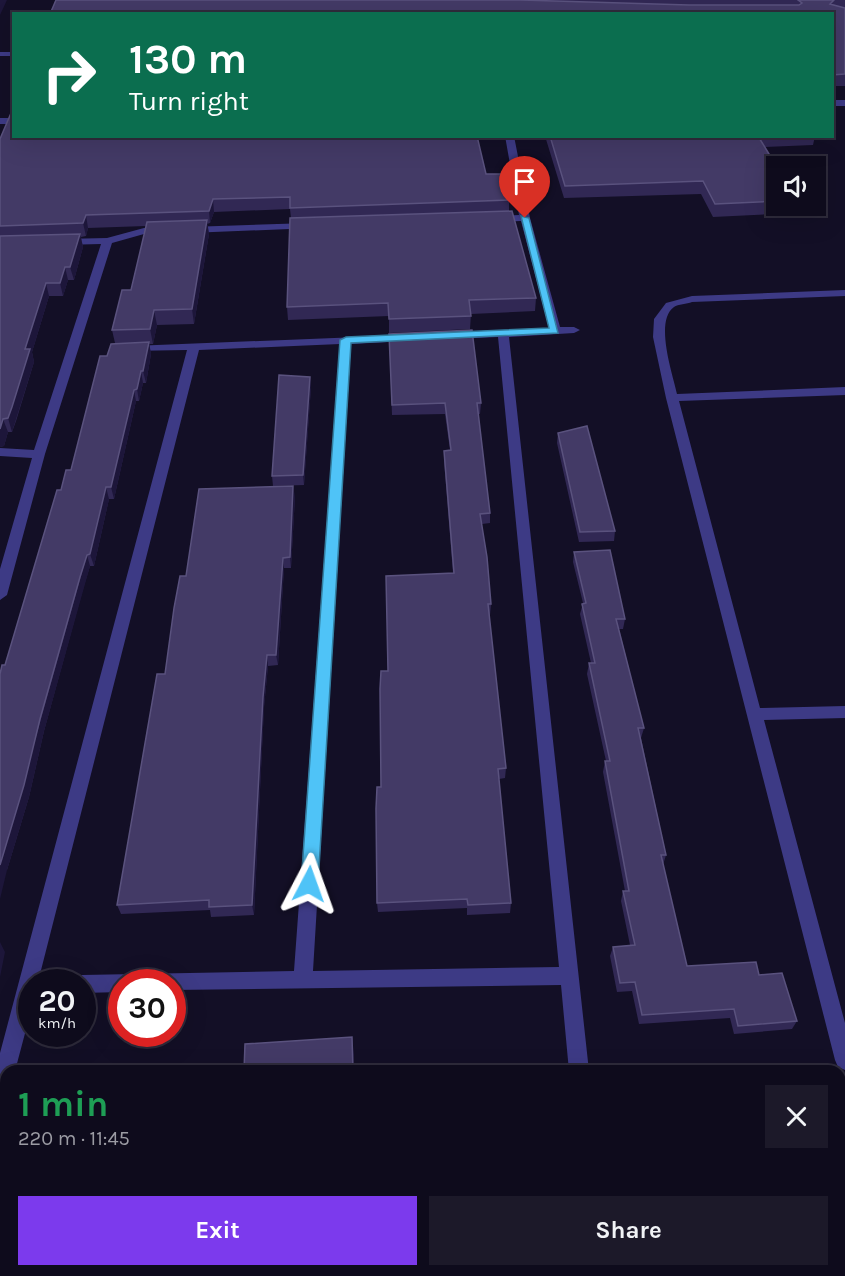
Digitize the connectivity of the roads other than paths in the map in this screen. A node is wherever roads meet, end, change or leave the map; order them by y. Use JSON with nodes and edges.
{"nodes":[{"id":1,"x":509,"y":138,"type":"edge"},
{"id":2,"x":525,"y":218,"type":"junction"},
{"id":3,"x":489,"y":219,"type":"edge"},
{"id":4,"x":324,"y":225,"type":"edge"},
{"id":5,"x":107,"y":241,"type":"junction"},
{"id":6,"x":47,"y":243,"type":"edge"},
{"id":7,"x":845,"y":292,"type":"edge"},
{"id":8,"x":574,"y":330,"type":"dead end"},
{"id":9,"x":555,"y":331,"type":"junction"},
{"id":10,"x":503,"y":334,"type":"junction"},
{"id":11,"x":444,"y":337,"type":"edge"},
{"id":12,"x":421,"y":338,"type":"edge"},
{"id":13,"x":346,"y":340,"type":"junction"},
{"id":14,"x":194,"y":347,"type":"junction"},
{"id":15,"x":114,"y":350,"type":"edge"},
{"id":16,"x":843,"y":395,"type":"edge"},
{"id":17,"x":672,"y":398,"type":"junction"},
{"id":18,"x":0,"y":452,"type":"edge"},
{"id":19,"x":39,"y":454,"type":"junction"},
{"id":20,"x":4,"y":566,"type":"edge"},
{"id":21,"x":0,"y":595,"type":"edge"},
{"id":22,"x":845,"y":712,"type":"edge"},
{"id":23,"x":754,"y":714,"type":"junction"},
{"id":24,"x":33,"y":969,"type":"edge"},
{"id":25,"x":571,"y":976,"type":"junction"},
{"id":26,"x":303,"y":978,"type":"junction"},
{"id":27,"x":186,"y":981,"type":"edge"},
{"id":28,"x":18,"y":1025,"type":"edge"},
{"id":29,"x":845,"y":1060,"type":"edge"},
{"id":30,"x":7,"y":1065,"type":"edge"},
{"id":31,"x":578,"y":1065,"type":"edge"}],
"edges":[{"from":1,"to":2,"type":"street"},
{"from":2,"to":3,"type":"street"},
{"from":2,"to":9,"type":"street"},
{"from":4,"to":5,"type":"street"},
{"from":5,"to":6,"type":"street"},
{"from":5,"to":19,"type":"street"},
{"from":7,"to":17,"type":"street"},
{"from":8,"to":9,"type":"street"},
{"from":9,"to":10,"type":"street"},
{"from":10,"to":11,"type":"street"},
{"from":10,"to":25,"type":"street"},
{"from":12,"to":13,"type":"street"},
{"from":13,"to":14,"type":"street"},
{"from":13,"to":26,"type":"street"},
{"from":14,"to":15,"type":"street"},
{"from":14,"to":24,"type":"street"},
{"from":16,"to":17,"type":"street"},
{"from":17,"to":23,"type":"street"},
{"from":18,"to":19,"type":"street"},
{"from":19,"to":20,"type":"street"},
{"from":20,"to":21,"type":"street"},
{"from":22,"to":23,"type":"street"},
{"from":23,"to":29,"type":"street"},
{"from":25,"to":26,"type":"street"},
{"from":25,"to":31,"type":"street"},
{"from":26,"to":27,"type":"street"},
{"from":28,"to":30,"type":"street"}]}
